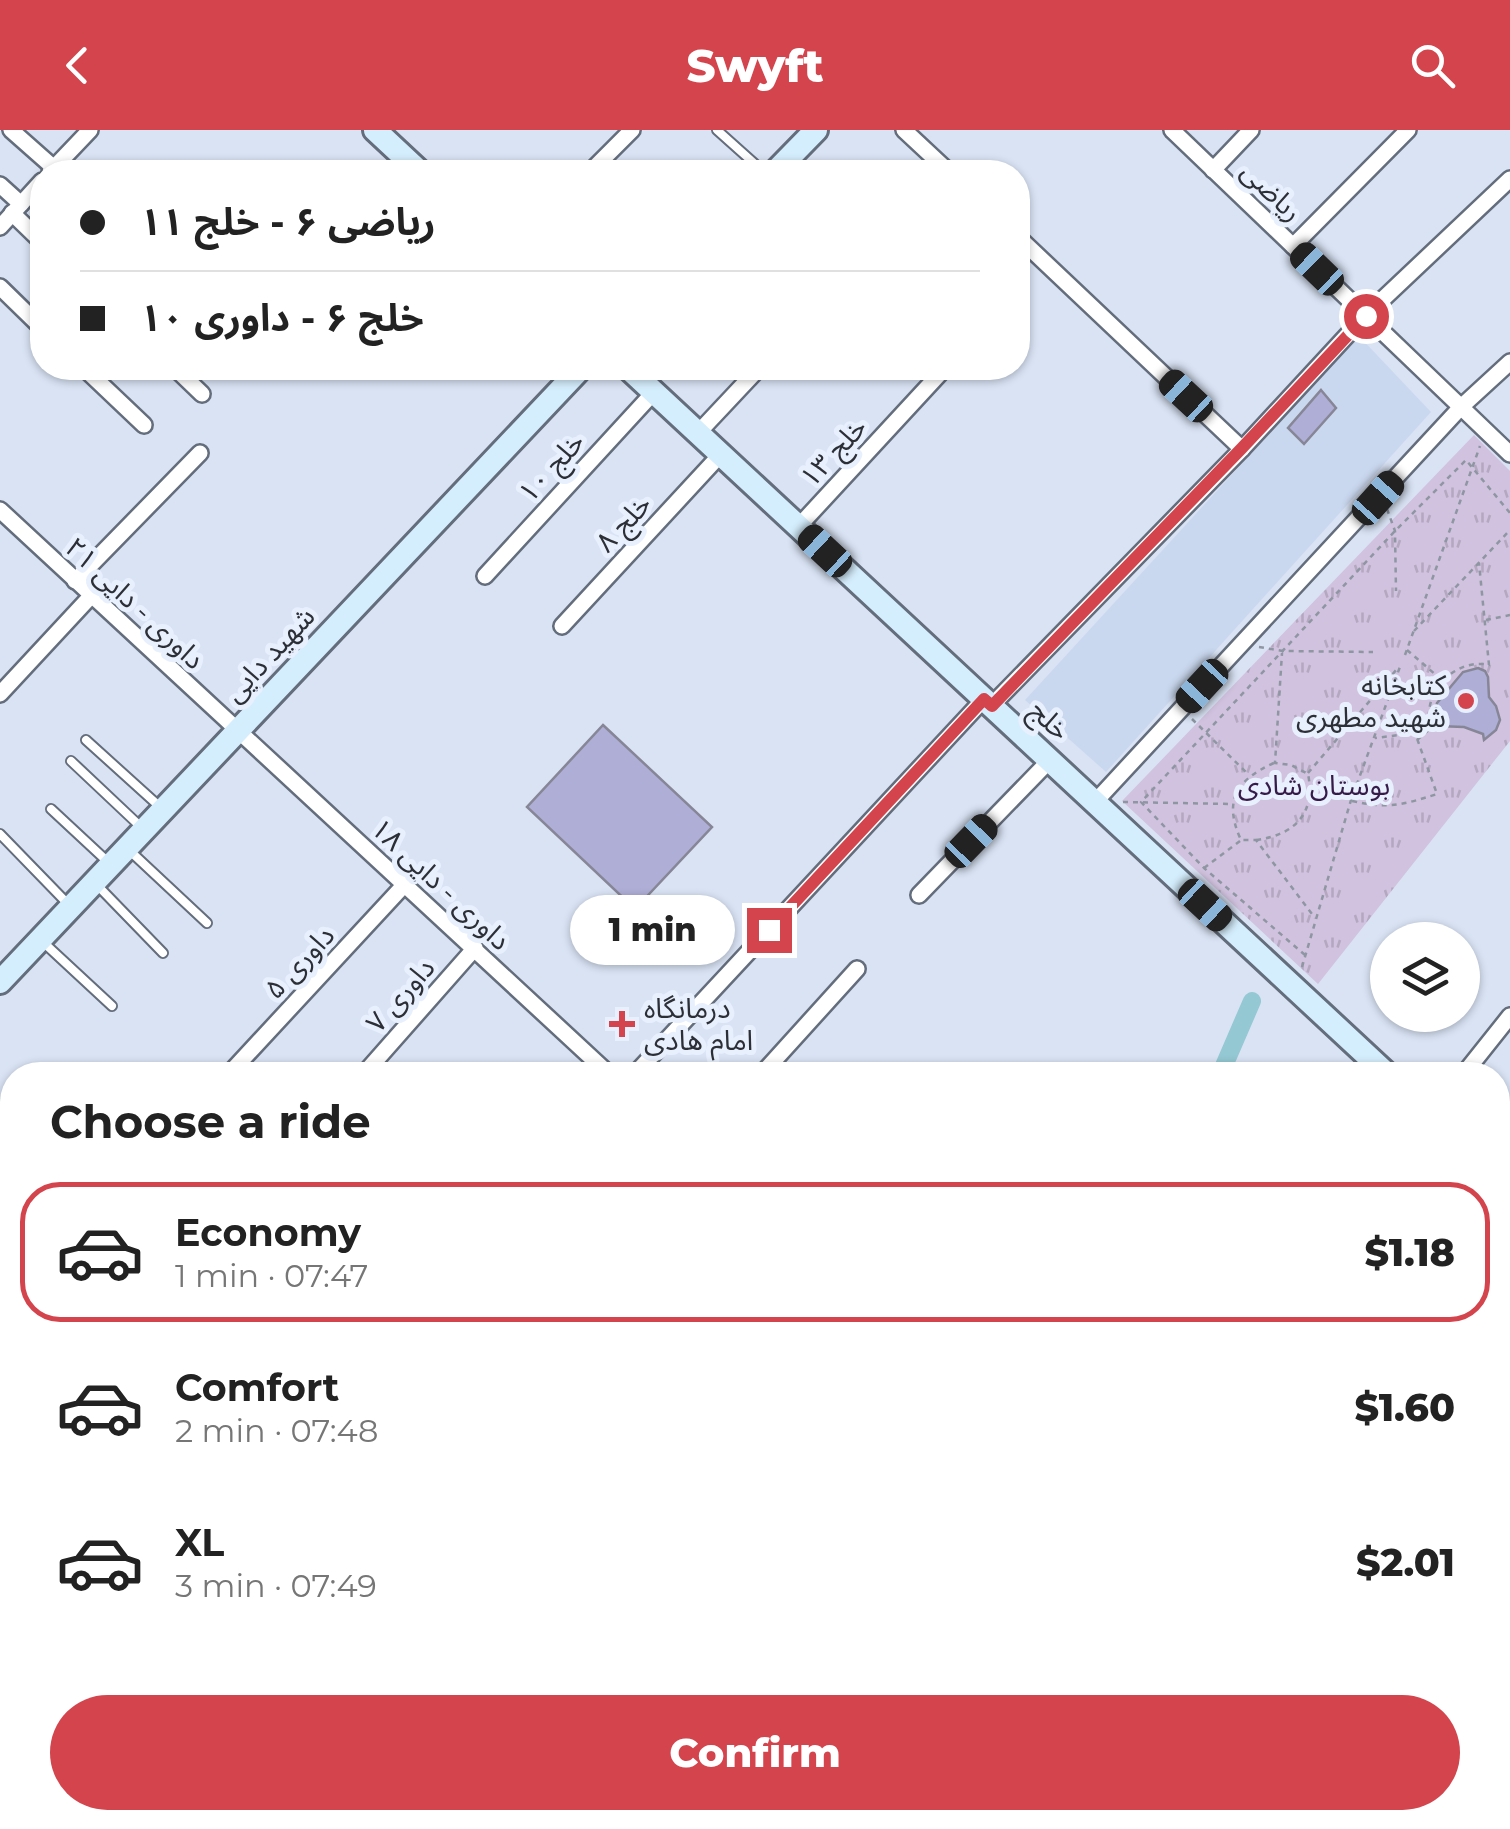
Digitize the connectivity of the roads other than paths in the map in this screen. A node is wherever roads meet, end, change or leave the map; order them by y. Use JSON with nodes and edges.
{"nodes":[{"id":1,"x":11,"y":130,"type":"edge"},
{"id":2,"x":90,"y":130,"type":"edge"},
{"id":3,"x":632,"y":130,"type":"edge"},
{"id":4,"x":717,"y":130,"type":"edge"},
{"id":5,"x":816,"y":130,"type":"edge"},
{"id":6,"x":904,"y":130,"type":"edge"},
{"id":7,"x":1172,"y":130,"type":"edge"},
{"id":8,"x":1251,"y":130,"type":"edge"},
{"id":9,"x":1408,"y":130,"type":"edge"},
{"id":10,"x":386,"y":134,"type":"edge"},
{"id":11,"x":42,"y":160,"type":"edge"},
{"id":12,"x":62,"y":160,"type":"edge"},
{"id":13,"x":409,"y":160,"type":"edge"},
{"id":14,"x":602,"y":160,"type":"edge"},
{"id":15,"x":751,"y":160,"type":"edge"},
{"id":16,"x":787,"y":160,"type":"edge"},
{"id":17,"x":936,"y":160,"type":"edge"},
{"id":18,"x":1213,"y":170,"type":"junction"},
{"id":19,"x":1510,"y":179,"type":"edge"},
{"id":20,"x":0,"y":185,"type":"edge"},
{"id":21,"x":30,"y":194,"type":"edge"},
{"id":22,"x":17,"y":208,"type":"junction"},
{"id":23,"x":0,"y":226,"type":"edge"},
{"id":24,"x":30,"y":226,"type":"edge"},
{"id":25,"x":1292,"y":246,"type":"junction"},
{"id":26,"x":1030,"y":248,"type":"edge"},
{"id":27,"x":0,"y":287,"type":"edge"},
{"id":28,"x":30,"y":316,"type":"edge"},
{"id":29,"x":1366,"y":316,"type":"junction"},
{"id":30,"x":1510,"y":362,"type":"edge"},
{"id":31,"x":96,"y":380,"type":"edge"},
{"id":32,"x":187,"y":380,"type":"edge"},
{"id":33,"x":570,"y":380,"type":"edge"},
{"id":34,"x":641,"y":380,"type":"edge"},
{"id":35,"x":748,"y":380,"type":"edge"},
{"id":36,"x":934,"y":380,"type":"edge"},
{"id":37,"x":654,"y":392,"type":"junction"},
{"id":38,"x":202,"y":394,"type":"dead end"},
{"id":39,"x":1460,"y":407,"type":"junction"},
{"id":40,"x":144,"y":426,"type":"dead end"},
{"id":41,"x":698,"y":433,"type":"junction"},
{"id":42,"x":1242,"y":448,"type":"junction"},
{"id":43,"x":200,"y":453,"type":"dead end"},
{"id":44,"x":721,"y":454,"type":"junction"},
{"id":45,"x":1510,"y":454,"type":"edge"},
{"id":46,"x":0,"y":510,"type":"edge"},
{"id":47,"x":798,"y":526,"type":"junction"},
{"id":48,"x":485,"y":576,"type":"dead end"},
{"id":49,"x":75,"y":581,"type":"junction"},
{"id":50,"x":91,"y":596,"type":"junction"},
{"id":51,"x":562,"y":626,"type":"dead end"},
{"id":52,"x":0,"y":694,"type":"edge"},
{"id":53,"x":988,"y":702,"type":"junction"},
{"id":54,"x":236,"y":732,"type":"junction"},
{"id":55,"x":86,"y":740,"type":"dead end"},
{"id":56,"x":1050,"y":760,"type":"junction"},
{"id":57,"x":71,"y":761,"type":"dead end"},
{"id":58,"x":1094,"y":802,"type":"junction"},
{"id":59,"x":51,"y":808,"type":"dead end"},
{"id":60,"x":163,"y":810,"type":"junction"},
{"id":61,"x":144,"y":830,"type":"junction"},
{"id":62,"x":0,"y":834,"type":"edge"},
{"id":63,"x":119,"y":856,"type":"junction"},
{"id":64,"x":94,"y":882,"type":"junction"},
{"id":65,"x":406,"y":883,"type":"junction"},
{"id":66,"x":919,"y":895,"type":"dead end"},
{"id":67,"x":71,"y":907,"type":"junction"},
{"id":68,"x":207,"y":923,"type":"dead end"},
{"id":69,"x":40,"y":939,"type":"junction"},
{"id":70,"x":475,"y":948,"type":"junction"},
{"id":71,"x":163,"y":953,"type":"dead end"},
{"id":72,"x":857,"y":969,"type":"dead end"},
{"id":73,"x":0,"y":981,"type":"edge"},
{"id":74,"x":112,"y":1006,"type":"dead end"},
{"id":75,"x":1510,"y":1016,"type":"edge"},
{"id":76,"x":240,"y":1062,"type":"edge"},
{"id":77,"x":375,"y":1062,"type":"edge"},
{"id":78,"x":596,"y":1062,"type":"edge"},
{"id":79,"x":646,"y":1062,"type":"edge"},
{"id":80,"x":773,"y":1062,"type":"edge"},
{"id":81,"x":1374,"y":1062,"type":"edge"},
{"id":82,"x":1473,"y":1062,"type":"edge"}],
"edges":[{"from":1,"to":11,"type":"street"},
{"from":2,"to":12,"type":"street"},
{"from":3,"to":14,"type":"street"},
{"from":4,"to":15,"type":"lane"},
{"from":5,"to":16,"type":"street"},
{"from":6,"to":17,"type":"street"},
{"from":7,"to":18,"type":"street","name":"ریاضی"},
{"from":8,"to":18,"type":"street"},
{"from":9,"to":25,"type":"street"},
{"from":10,"to":13,"type":"street"},
{"from":18,"to":25,"type":"street","name":"ریاضی"},
{"from":19,"to":29,"type":"street"},
{"from":20,"to":22,"type":"street"},
{"from":21,"to":22,"type":"street"},
{"from":22,"to":23,"type":"street"},
{"from":22,"to":24,"type":"street"},
{"from":25,"to":29,"type":"street","name":"ریاضی"},
{"from":26,"to":42,"type":"street"},
{"from":27,"to":28,"type":"street"},
{"from":29,"to":39,"type":"street","name":"ریاضی"},
{"from":29,"to":42,"type":"street"},
{"from":30,"to":39,"type":"street"},
{"from":31,"to":40,"type":"street"},
{"from":32,"to":38,"type":"street"},
{"from":33,"to":54,"type":"street","name":"شهید دایی"},
{"from":34,"to":37,"type":"street","name":"خلج"},
{"from":35,"to":41,"type":"street"},
{"from":36,"to":47,"type":"street","name":"خلج ۱۳"},
{"from":37,"to":41,"type":"street","name":"خلج"},
{"from":37,"to":48,"type":"street","name":"خلج ۱۰"},
{"from":39,"to":45,"type":"street","name":"ریاضی"},
{"from":39,"to":58,"type":"street"},
{"from":41,"to":44,"type":"street","name":"خلج"},
{"from":42,"to":53,"type":"street"},
{"from":43,"to":49,"type":"street"},
{"from":44,"to":47,"type":"street","name":"خلج"},
{"from":44,"to":51,"type":"street","name":"خلج ۸"},
{"from":46,"to":49,"type":"street","name":"داوری - دایی ۲۱"},
{"from":47,"to":53,"type":"street","name":"خلج"},
{"from":49,"to":50,"type":"street","name":"داوری - دایی ۲۱"},
{"from":50,"to":52,"type":"street"},
{"from":50,"to":54,"type":"street","name":"داوری - دایی ۲۱"},
{"from":53,"to":56,"type":"street","name":"خلج"},
{"from":53,"to":79,"type":"street"},
{"from":54,"to":60,"type":"street","name":"شهید دایی"},
{"from":54,"to":65,"type":"street","name":"داوری - دایی ۱۸"},
{"from":55,"to":60,"type":"lane"},
{"from":56,"to":58,"type":"street","name":"خلج"},
{"from":56,"to":66,"type":"street"},
{"from":57,"to":61,"type":"lane"},
{"from":58,"to":81,"type":"street","name":"خلج"},
{"from":59,"to":63,"type":"lane"},
{"from":60,"to":61,"type":"street","name":"شهید دایی"},
{"from":61,"to":63,"type":"street","name":"شهید دایی"},
{"from":62,"to":67,"type":"lane"},
{"from":63,"to":64,"type":"street","name":"شهید دایی"},
{"from":63,"to":68,"type":"lane"},
{"from":64,"to":67,"type":"street","name":"شهید دایی"},
{"from":64,"to":71,"type":"lane"},
{"from":65,"to":70,"type":"street","name":"داوری - دایی ۱۸"},
{"from":65,"to":76,"type":"street","name":"داوری ۵"},
{"from":67,"to":69,"type":"street","name":"شهید دایی"},
{"from":69,"to":73,"type":"street","name":"شهید دایی"},
{"from":69,"to":74,"type":"lane"},
{"from":70,"to":77,"type":"street","name":"داوری ۷"},
{"from":70,"to":78,"type":"street","name":"داوری - دایی ۱۸"},
{"from":72,"to":80,"type":"street"},
{"from":75,"to":82,"type":"street"}]}
